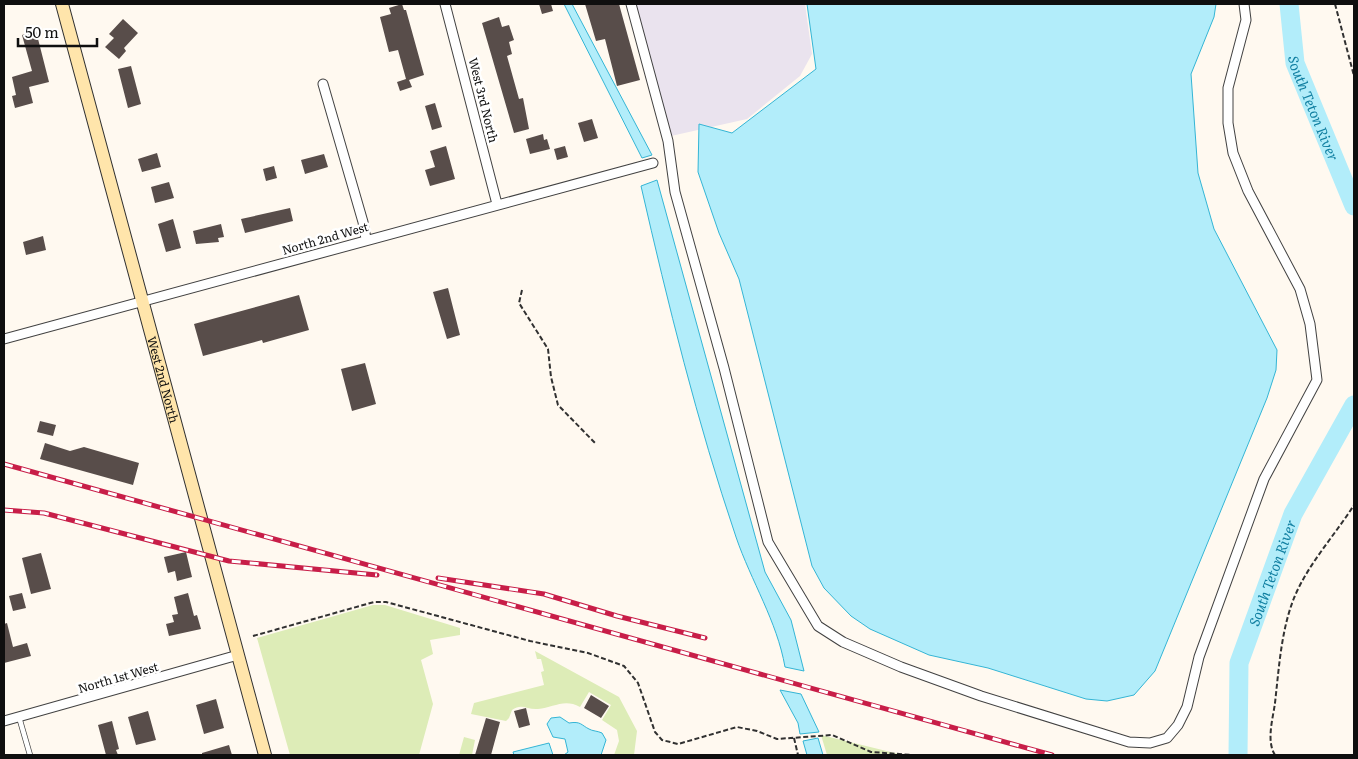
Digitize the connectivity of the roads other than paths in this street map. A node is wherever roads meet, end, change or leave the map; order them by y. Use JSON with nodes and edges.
{"nodes":[{"id":1,"x":62,"y":4,"type":"edge"},
{"id":2,"x":445,"y":4,"type":"edge"},
{"id":3,"x":631,"y":4,"type":"edge"},
{"id":4,"x":1244,"y":4,"type":"edge"},
{"id":5,"x":322,"y":84,"type":"dead end"},
{"id":6,"x":653,"y":163,"type":"dead end"},
{"id":7,"x":497,"y":204,"type":"junction"},
{"id":8,"x":366,"y":239,"type":"junction"},
{"id":9,"x":142,"y":303,"type":"junction"},
{"id":10,"x":4,"y":339,"type":"edge"},
{"id":11,"x":238,"y":656,"type":"junction"},
{"id":12,"x":19,"y":717,"type":"junction"},
{"id":13,"x":4,"y":721,"type":"edge"},
{"id":14,"x":30,"y":755,"type":"edge"},
{"id":15,"x":265,"y":755,"type":"edge"}],
"edges":[{"from":1,"to":9,"type":"street","name":"West 2nd North"},
{"from":2,"to":7,"type":"street","name":"West 3rd North"},
{"from":3,"to":4,"type":"street"},
{"from":5,"to":8,"type":"street"},
{"from":6,"to":7,"type":"street","name":"North 2nd West"},
{"from":7,"to":8,"type":"street","name":"North 2nd West"},
{"from":8,"to":9,"type":"street","name":"North 2nd West"},
{"from":9,"to":10,"type":"street","name":"North 2nd West"},
{"from":9,"to":11,"type":"street","name":"West 2nd North"},
{"from":11,"to":12,"type":"street","name":"North 1st West"},
{"from":11,"to":15,"type":"street","name":"West 2nd North"},
{"from":12,"to":13,"type":"street","name":"North 1st West"},
{"from":12,"to":14,"type":"lane"}]}
